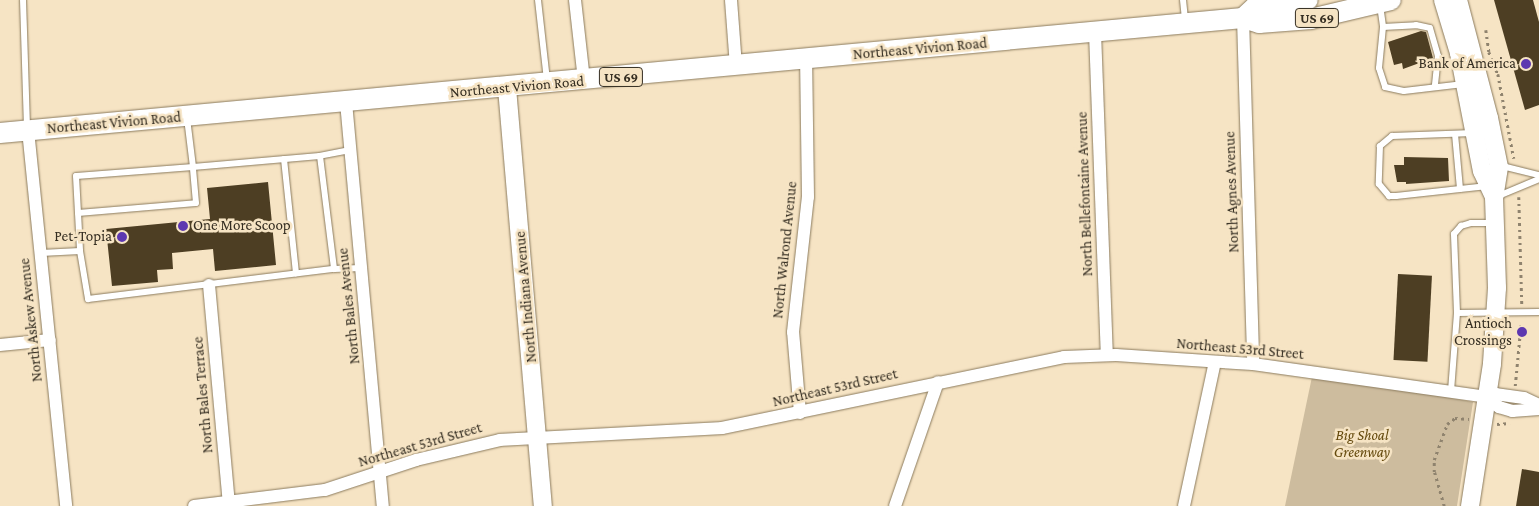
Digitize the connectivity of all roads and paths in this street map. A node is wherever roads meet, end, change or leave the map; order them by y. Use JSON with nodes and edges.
{"nodes":[{"id":1,"x":23,"y":0,"type":"edge"},
{"id":2,"x":538,"y":0,"type":"edge"},
{"id":3,"x":575,"y":0,"type":"edge"},
{"id":4,"x":731,"y":0,"type":"edge"},
{"id":5,"x":1183,"y":0,"type":"edge"},
{"id":6,"x":1308,"y":0,"type":"edge"},
{"id":7,"x":1443,"y":0,"type":"edge"},
{"id":8,"x":1458,"y":0,"type":"edge"},
{"id":9,"x":1385,"y":1,"type":"edge"},
{"id":10,"x":1245,"y":9,"type":"edge"},
{"id":11,"x":1186,"y":23,"type":"junction"},
{"id":12,"x":1383,"y":27,"type":"junction"},
{"id":13,"x":1486,"y":30,"type":"dead end"},
{"id":14,"x":1095,"y":32,"type":"junction"},
{"id":15,"x":806,"y":60,"type":"junction"},
{"id":16,"x":736,"y":66,"type":"junction"},
{"id":17,"x":584,"y":80,"type":"junction"},
{"id":18,"x":548,"y":84,"type":"junction"},
{"id":19,"x":1465,"y":84,"type":"junction"},
{"id":20,"x":1435,"y":87,"type":"junction"},
{"id":21,"x":508,"y":88,"type":"junction"},
{"id":22,"x":346,"y":102,"type":"junction"},
{"id":23,"x":187,"y":117,"type":"junction"},
{"id":24,"x":28,"y":130,"type":"junction"},
{"id":25,"x":0,"y":133,"type":"edge"},
{"id":26,"x":1476,"y":133,"type":"junction"},
{"id":27,"x":1455,"y":134,"type":"junction"},
{"id":28,"x":350,"y":150,"type":"junction"},
{"id":29,"x":320,"y":156,"type":"junction"},
{"id":30,"x":284,"y":159,"type":"junction"},
{"id":31,"x":1507,"y":165,"type":"junction"},
{"id":32,"x":192,"y":167,"type":"junction"},
{"id":33,"x":1539,"y":177,"type":"edge"},
{"id":34,"x":1460,"y":189,"type":"junction"},
{"id":35,"x":1493,"y":189,"type":"junction"},
{"id":36,"x":1518,"y":192,"type":"dead end"},
{"id":37,"x":78,"y":213,"type":"junction"},
{"id":38,"x":1495,"y":223,"type":"junction"},
{"id":39,"x":80,"y":250,"type":"junction"},
{"id":40,"x":41,"y":253,"type":"junction"},
{"id":41,"x":362,"y":268,"type":"junction"},
{"id":42,"x":334,"y":269,"type":"junction"},
{"id":43,"x":296,"y":274,"type":"junction"},
{"id":44,"x":209,"y":284,"type":"junction"},
{"id":45,"x":1522,"y":299,"type":"dead end"},
{"id":46,"x":1539,"y":312,"type":"edge"},
{"id":47,"x":1457,"y":313,"type":"junction"},
{"id":48,"x":1496,"y":314,"type":"junction"},
{"id":49,"x":1521,"y":326,"type":"dead end"},
{"id":50,"x":50,"y":340,"type":"junction"},
{"id":51,"x":0,"y":345,"type":"edge"},
{"id":52,"x":1107,"y":355,"type":"junction"},
{"id":53,"x":1215,"y":362,"type":"junction"},
{"id":54,"x":1253,"y":364,"type":"junction"},
{"id":55,"x":938,"y":382,"type":"junction"},
{"id":56,"x":1515,"y":390,"type":"dead end"},
{"id":57,"x":1451,"y":391,"type":"junction"},
{"id":58,"x":1487,"y":397,"type":"junction"},
{"id":59,"x":1539,"y":405,"type":"edge"},
{"id":60,"x":1539,"y":409,"type":"edge"},
{"id":61,"x":800,"y":413,"type":"junction"},
{"id":62,"x":1472,"y":420,"type":"dead end"},
{"id":63,"x":538,"y":438,"type":"junction"},
{"id":64,"x":380,"y":472,"type":"junction"},
{"id":65,"x":229,"y":503,"type":"junction"},
{"id":66,"x":66,"y":506,"type":"edge"},
{"id":67,"x":194,"y":506,"type":"edge"},
{"id":68,"x":383,"y":506,"type":"edge"},
{"id":69,"x":543,"y":506,"type":"edge"},
{"id":70,"x":895,"y":506,"type":"edge"},
{"id":71,"x":1184,"y":506,"type":"edge"},
{"id":72,"x":1444,"y":506,"type":"edge"},
{"id":73,"x":1470,"y":506,"type":"edge"}],
"edges":[{"from":1,"to":24,"type":"lane"},
{"from":2,"to":18,"type":"lane"},
{"from":3,"to":17,"type":"street"},
{"from":4,"to":16,"type":"street"},
{"from":5,"to":11,"type":"lane"},
{"from":6,"to":10,"type":"main road","name":"Northeast Vivion Road","number":"US 69"},
{"from":7,"to":19,"type":"main road"},
{"from":8,"to":31,"type":"main road"},
{"from":9,"to":10,"type":"main road","name":"Northeast Vivion Road","number":"US 69"},
{"from":9,"to":12,"type":"lane"},
{"from":10,"to":11,"type":"main road","name":"Northeast Vivion Road","number":"US 69"},
{"from":10,"to":54,"type":"street","name":"North Agnes Avenue"},
{"from":11,"to":14,"type":"main road","name":"Northeast Vivion Road","number":"US 69"},
{"from":12,"to":20,"type":"lane"},
{"from":12,"to":20,"type":"lane"},
{"from":13,"to":31,"type":"path"},
{"from":14,"to":15,"type":"main road","name":"Northeast Vivion Road","number":"US 69"},
{"from":14,"to":52,"type":"street","name":"North Bellefontaine Avenue"},
{"from":15,"to":16,"type":"main road","name":"Northeast Vivion Road","number":"US 69"},
{"from":15,"to":61,"type":"street","name":"North Walrond Avenue"},
{"from":16,"to":17,"type":"main road","name":"Northeast Vivion Road","number":"US 69"},
{"from":17,"to":18,"type":"main road","name":"Northeast Vivion Road","number":"US 69"},
{"from":18,"to":21,"type":"main road","name":"Northeast Vivion Road","number":"US 69"},
{"from":19,"to":20,"type":"lane"},
{"from":19,"to":26,"type":"main road"},
{"from":21,"to":22,"type":"main road","name":"Northeast Vivion Road","number":"US 69"},
{"from":21,"to":63,"type":"main road","name":"North Indiana Avenue"},
{"from":22,"to":23,"type":"main road","name":"Northeast Vivion Road","number":"US 69"},
{"from":22,"to":28,"type":"street","name":"North Bales Avenue"},
{"from":23,"to":24,"type":"main road","name":"Northeast Vivion Road","number":"US 69"},
{"from":23,"to":32,"type":"lane"},
{"from":24,"to":25,"type":"main road","name":"Northeast Vivion Road","number":"US 69"},
{"from":24,"to":40,"type":"street","name":"North Askew Avenue"},
{"from":26,"to":27,"type":"lane"},
{"from":26,"to":35,"type":"main road"},
{"from":27,"to":34,"type":"lane"},
{"from":27,"to":34,"type":"lane"},
{"from":28,"to":29,"type":"lane"},
{"from":28,"to":41,"type":"street","name":"North Bales Avenue"},
{"from":29,"to":30,"type":"lane"},
{"from":29,"to":42,"type":"lane"},
{"from":30,"to":32,"type":"lane"},
{"from":30,"to":43,"type":"lane"},
{"from":31,"to":33,"type":"lane"},
{"from":31,"to":35,"type":"main road"},
{"from":32,"to":37,"type":"lane"},
{"from":32,"to":37,"type":"lane"},
{"from":33,"to":35,"type":"lane"},
{"from":34,"to":35,"type":"lane"},
{"from":35,"to":38,"type":"main road"},
{"from":36,"to":45,"type":"path"},
{"from":37,"to":39,"type":"lane"},
{"from":38,"to":47,"type":"lane"},
{"from":38,"to":48,"type":"main road"},
{"from":39,"to":40,"type":"lane"},
{"from":39,"to":44,"type":"lane"},
{"from":40,"to":50,"type":"street","name":"North Askew Avenue"},
{"from":41,"to":42,"type":"lane"},
{"from":41,"to":64,"type":"street","name":"North Bales Avenue"},
{"from":42,"to":43,"type":"lane"},
{"from":43,"to":44,"type":"lane"},
{"from":44,"to":65,"type":"street","name":"North Bales Terrace"},
{"from":46,"to":48,"type":"lane"},
{"from":47,"to":48,"type":"lane"},
{"from":47,"to":57,"type":"lane"},
{"from":48,"to":58,"type":"main road"},
{"from":49,"to":56,"type":"path"},
{"from":50,"to":51,"type":"street"},
{"from":50,"to":66,"type":"street","name":"North Askew Avenue"},
{"from":52,"to":53,"type":"street","name":"Northeast 53rd Street"},
{"from":52,"to":55,"type":"street","name":"Northeast 53rd Street"},
{"from":53,"to":54,"type":"street","name":"Northeast 53rd Street"},
{"from":53,"to":71,"type":"street"},
{"from":54,"to":57,"type":"street","name":"Northeast 53rd Street"},
{"from":55,"to":61,"type":"street","name":"Northeast 53rd Street"},
{"from":55,"to":70,"type":"street"},
{"from":57,"to":58,"type":"street","name":"Northeast 53rd Street"},
{"from":58,"to":59,"type":"street","name":"Northeast 53rd Street"},
{"from":58,"to":60,"type":"street","name":"Northeast 53rd Street"},
{"from":58,"to":73,"type":"main road"},
{"from":61,"to":63,"type":"street","name":"Northeast 53rd Street"},
{"from":62,"to":72,"type":"path"},
{"from":63,"to":64,"type":"street","name":"Northeast 53rd Street"},
{"from":63,"to":69,"type":"main road","name":"North Indiana Avenue"},
{"from":64,"to":65,"type":"street","name":"Northeast 53rd Street"},
{"from":64,"to":68,"type":"street","name":"North Bales Avenue"},
{"from":65,"to":67,"type":"street","name":"Northeast 53rd Street"}]}
